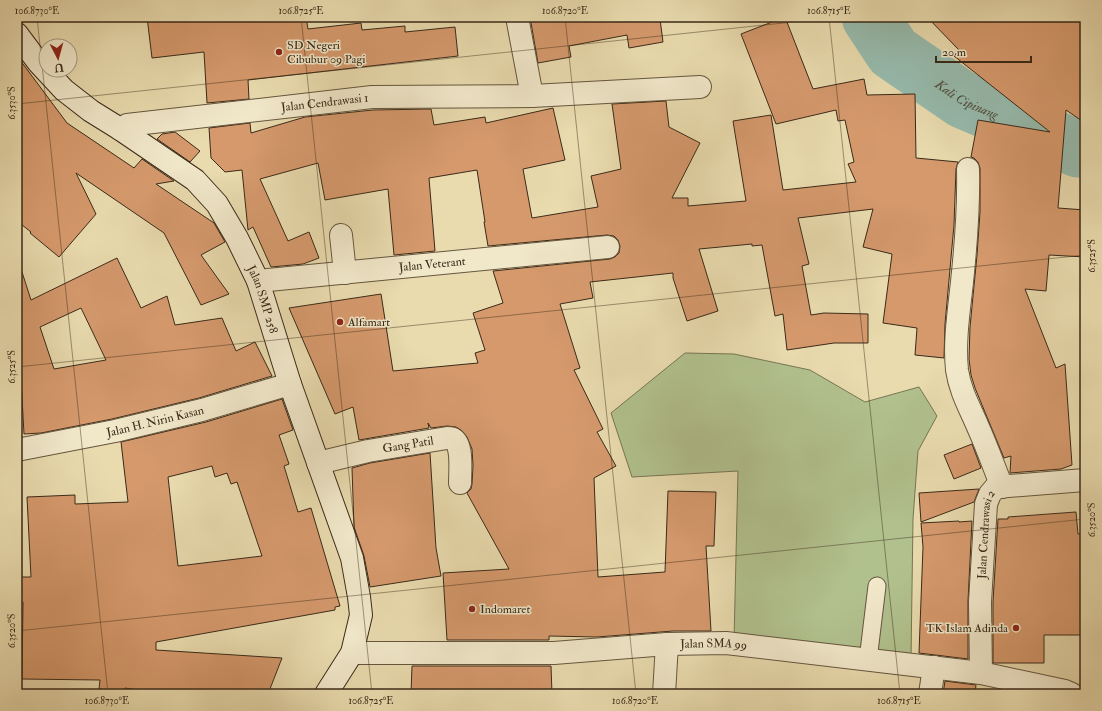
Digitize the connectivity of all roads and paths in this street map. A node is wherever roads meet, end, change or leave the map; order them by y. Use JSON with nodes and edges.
{"nodes":[{"id":1,"x":517,"y":17,"type":"edge"},
{"id":2,"x":17,"y":34,"type":"edge"},
{"id":3,"x":700,"y":87,"type":"dead end"},
{"id":4,"x":532,"y":96,"type":"junction"},
{"id":5,"x":120,"y":129,"type":"junction"},
{"id":6,"x":968,"y":169,"type":"dead end"},
{"id":7,"x":341,"y":235,"type":"dead end"},
{"id":8,"x":608,"y":247,"type":"dead end"},
{"id":9,"x":345,"y":273,"type":"junction"},
{"id":10,"x":258,"y":281,"type":"junction"},
{"id":11,"x":290,"y":384,"type":"junction"},
{"id":12,"x":17,"y":450,"type":"edge"},
{"id":13,"x":318,"y":463,"type":"junction"},
{"id":14,"x":1085,"y":480,"type":"edge"},
{"id":15,"x":460,"y":483,"type":"dead end"},
{"id":16,"x":1002,"y":487,"type":"junction"},
{"id":17,"x":877,"y":586,"type":"dead end"},
{"id":18,"x":667,"y":644,"type":"junction"},
{"id":19,"x":352,"y":653,"type":"junction"},
{"id":20,"x":868,"y":660,"type":"junction"},
{"id":21,"x":934,"y":667,"type":"junction"},
{"id":22,"x":981,"y":673,"type":"junction"},
{"id":23,"x":326,"y":694,"type":"edge"},
{"id":24,"x":664,"y":694,"type":"edge"},
{"id":25,"x":930,"y":694,"type":"edge"},
{"id":26,"x":1072,"y":694,"type":"edge"}],
"edges":[{"from":1,"to":4,"type":"street"},
{"from":2,"to":5,"type":"street","name":"Jalan SMP 258"},
{"from":3,"to":4,"type":"street","name":"Jalan Cendrawasi 1"},
{"from":4,"to":5,"type":"street","name":"Jalan Cendrawasi 1"},
{"from":5,"to":10,"type":"street","name":"Jalan SMP 258"},
{"from":6,"to":16,"type":"street"},
{"from":7,"to":9,"type":"street"},
{"from":8,"to":9,"type":"street","name":"Jalan Veterant"},
{"from":9,"to":10,"type":"street","name":"Jalan Veterant"},
{"from":10,"to":11,"type":"street","name":"Jalan SMP 258"},
{"from":11,"to":12,"type":"street","name":"Jalan H. Nirin Kasan"},
{"from":11,"to":13,"type":"street","name":"Jalan SMP 258"},
{"from":13,"to":15,"type":"street","name":"Gang Patil"},
{"from":13,"to":19,"type":"street","name":"Jalan SMP 258"},
{"from":14,"to":16,"type":"street","name":"Jalan Cendrawasi 2"},
{"from":16,"to":22,"type":"street","name":"Jalan Cendrawasi 2"},
{"from":17,"to":20,"type":"lane"},
{"from":18,"to":19,"type":"street","name":"Jalan SMA 99"},
{"from":18,"to":20,"type":"street","name":"Jalan SMA 99"},
{"from":18,"to":24,"type":"street"},
{"from":19,"to":23,"type":"street","name":"Jalan SMP 258"},
{"from":20,"to":21,"type":"street","name":"Jalan SMA 99"},
{"from":21,"to":22,"type":"street","name":"Jalan SMA 99"},
{"from":21,"to":25,"type":"street"},
{"from":22,"to":26,"type":"street","name":"Jalan SMA 99"}]}
